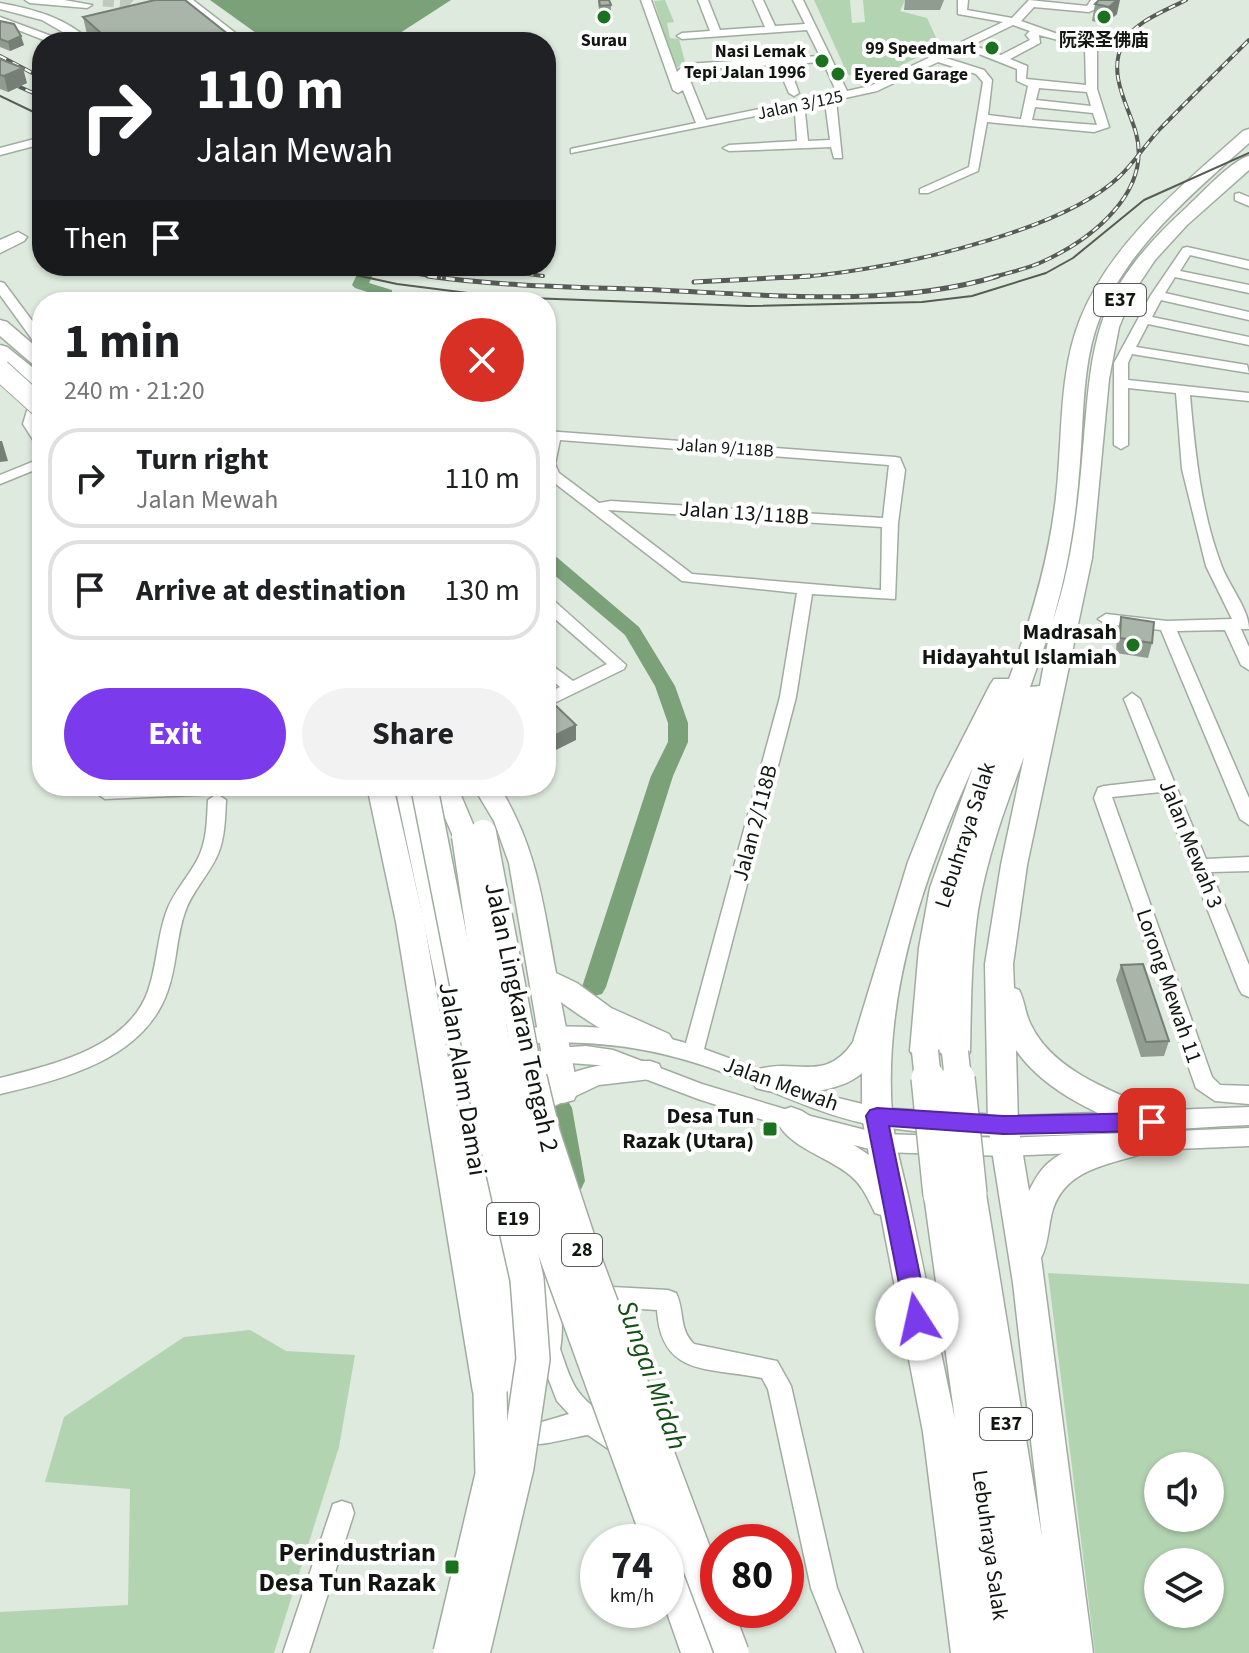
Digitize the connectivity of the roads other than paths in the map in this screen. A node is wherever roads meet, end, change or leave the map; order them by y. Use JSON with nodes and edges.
{"nodes":[{"id":1,"x":30,"y":0,"type":"edge"},
{"id":2,"x":187,"y":0,"type":"edge"},
{"id":3,"x":646,"y":0,"type":"edge"},
{"id":4,"x":703,"y":0,"type":"edge"},
{"id":5,"x":758,"y":0,"type":"edge"},
{"id":6,"x":798,"y":0,"type":"edge"},
{"id":7,"x":963,"y":0,"type":"edge"},
{"id":8,"x":1096,"y":0,"type":"edge"},
{"id":9,"x":103,"y":1,"type":"edge"},
{"id":10,"x":90,"y":2,"type":"edge"},
{"id":11,"x":1033,"y":2,"type":"edge"},
{"id":12,"x":0,"y":6,"type":"edge"},
{"id":13,"x":0,"y":20,"type":"edge"},
{"id":14,"x":1011,"y":21,"type":"junction"},
{"id":15,"x":809,"y":27,"type":"junction"},
{"id":16,"x":771,"y":30,"type":"junction"},
{"id":17,"x":32,"y":32,"type":"edge"},
{"id":18,"x":74,"y":32,"type":"edge"},
{"id":19,"x":229,"y":32,"type":"edge"},
{"id":20,"x":1034,"y":33,"type":"junction"},
{"id":21,"x":682,"y":36,"type":"dead end"},
{"id":22,"x":712,"y":36,"type":"junction"},
{"id":23,"x":799,"y":44,"type":"junction"},
{"id":24,"x":742,"y":48,"type":"junction"},
{"id":25,"x":973,"y":48,"type":"junction"},
{"id":26,"x":937,"y":58,"type":"junction"},
{"id":27,"x":824,"y":59,"type":"junction"},
{"id":28,"x":1002,"y":59,"type":"junction"},
{"id":29,"x":781,"y":61,"type":"junction"},
{"id":30,"x":725,"y":67,"type":"junction"},
{"id":31,"x":1034,"y":84,"type":"junction"},
{"id":32,"x":1090,"y":89,"type":"junction"},
{"id":33,"x":794,"y":93,"type":"dead end"},
{"id":34,"x":844,"y":96,"type":"junction"},
{"id":35,"x":830,"y":99,"type":"junction"},
{"id":36,"x":1030,"y":103,"type":"junction"},
{"id":37,"x":1097,"y":110,"type":"junction"},
{"id":38,"x":800,"y":113,"type":"dead end"},
{"id":39,"x":980,"y":118,"type":"junction"},
{"id":40,"x":993,"y":119,"type":"junction"},
{"id":41,"x":716,"y":122,"type":"junction"},
{"id":42,"x":1026,"y":123,"type":"junction"},
{"id":43,"x":697,"y":126,"type":"junction"},
{"id":44,"x":1249,"y":134,"type":"edge"},
{"id":45,"x":32,"y":141,"type":"edge"},
{"id":46,"x":836,"y":143,"type":"junction"},
{"id":47,"x":803,"y":145,"type":"junction"},
{"id":48,"x":729,"y":148,"type":"junction"},
{"id":49,"x":0,"y":149,"type":"edge"},
{"id":50,"x":575,"y":151,"type":"dead end"},
{"id":51,"x":838,"y":156,"type":"dead end"},
{"id":52,"x":1249,"y":161,"type":"edge"},
{"id":53,"x":733,"y":162,"type":"dead end"},
{"id":54,"x":927,"y":192,"type":"dead end"},
{"id":55,"x":11,"y":234,"type":"edge"},
{"id":56,"x":0,"y":248,"type":"edge"},
{"id":57,"x":1249,"y":265,"type":"edge"},
{"id":58,"x":1172,"y":273,"type":"junction"},
{"id":59,"x":0,"y":286,"type":"edge"},
{"id":60,"x":1249,"y":289,"type":"edge"},
{"id":61,"x":1157,"y":295,"type":"junction"},
{"id":62,"x":1249,"y":316,"type":"edge"},
{"id":63,"x":1144,"y":319,"type":"junction"},
{"id":64,"x":32,"y":329,"type":"edge"},
{"id":65,"x":1,"y":333,"type":"edge"},
{"id":66,"x":1249,"y":341,"type":"edge"},
{"id":67,"x":1127,"y":349,"type":"junction"},
{"id":68,"x":32,"y":366,"type":"edge"},
{"id":69,"x":1248,"y":366,"type":"edge"},
{"id":70,"x":0,"y":370,"type":"edge"},
{"id":71,"x":1122,"y":383,"type":"junction"},
{"id":72,"x":1183,"y":390,"type":"junction"},
{"id":73,"x":1247,"y":397,"type":"edge"},
{"id":74,"x":32,"y":402,"type":"edge"},
{"id":75,"x":1249,"y":413,"type":"edge"},
{"id":76,"x":556,"y":435,"type":"edge"},
{"id":77,"x":1121,"y":445,"type":"dead end"},
{"id":78,"x":32,"y":466,"type":"edge"},
{"id":79,"x":556,"y":475,"type":"edge"},
{"id":80,"x":0,"y":480,"type":"edge"},
{"id":81,"x":598,"y":508,"type":"junction"},
{"id":82,"x":890,"y":523,"type":"junction"},
{"id":83,"x":805,"y":590,"type":"junction"},
{"id":84,"x":556,"y":612,"type":"edge"},
{"id":85,"x":1056,"y":614,"type":"junction"},
{"id":86,"x":1106,"y":619,"type":"dead end"},
{"id":87,"x":1240,"y":624,"type":"edge"},
{"id":88,"x":1167,"y":626,"type":"junction"},
{"id":89,"x":1249,"y":665,"type":"edge"},
{"id":90,"x":556,"y":675,"type":"edge"},
{"id":91,"x":571,"y":688,"type":"junction"},
{"id":92,"x":556,"y":696,"type":"edge"},
{"id":93,"x":1132,"y":699,"type":"dead end"},
{"id":94,"x":1168,"y":785,"type":"junction"},
{"id":95,"x":382,"y":796,"type":"edge"},
{"id":96,"x":408,"y":796,"type":"edge"},
{"id":97,"x":426,"y":796,"type":"edge"},
{"id":98,"x":450,"y":796,"type":"edge"},
{"id":99,"x":466,"y":796,"type":"edge"},
{"id":100,"x":491,"y":796,"type":"edge"},
{"id":101,"x":217,"y":800,"type":"dead end"},
{"id":102,"x":1249,"y":819,"type":"edge"},
{"id":103,"x":474,"y":834,"type":"junction"},
{"id":104,"x":1249,"y":864,"type":"edge"},
{"id":105,"x":1200,"y":866,"type":"junction"},
{"id":106,"x":999,"y":964,"type":"junction"},
{"id":107,"x":542,"y":979,"type":"junction"},
{"id":108,"x":1249,"y":989,"type":"edge"},
{"id":109,"x":883,"y":993,"type":"junction"},
{"id":110,"x":659,"y":1042,"type":"junction"},
{"id":111,"x":554,"y":1043,"type":"junction"},
{"id":112,"x":693,"y":1053,"type":"junction"},
{"id":113,"x":462,"y":1054,"type":"junction"},
{"id":114,"x":650,"y":1071,"type":"junction"},
{"id":115,"x":766,"y":1079,"type":"junction"},
{"id":116,"x":0,"y":1086,"type":"edge"},
{"id":117,"x":563,"y":1091,"type":"junction"},
{"id":118,"x":1249,"y":1095,"type":"edge"},
{"id":119,"x":1249,"y":1116,"type":"edge"},
{"id":120,"x":791,"y":1120,"type":"junction"},
{"id":121,"x":879,"y":1130,"type":"junction"},
{"id":122,"x":1144,"y":1132,"type":"junction"},
{"id":123,"x":1005,"y":1136,"type":"junction"},
{"id":124,"x":1249,"y":1137,"type":"edge"},
{"id":125,"x":955,"y":1194,"type":"junction"},
{"id":126,"x":905,"y":1251,"type":"junction"},
{"id":127,"x":542,"y":1281,"type":"junction"},
{"id":128,"x":1029,"y":1283,"type":"junction"},
{"id":129,"x":574,"y":1295,"type":"junction"},
{"id":130,"x":547,"y":1330,"type":"junction"},
{"id":131,"x":592,"y":1423,"type":"junction"},
{"id":132,"x":533,"y":1435,"type":"junction"},
{"id":133,"x":342,"y":1513,"type":"dead end"},
{"id":134,"x":656,"y":1524,"type":"edge"},
{"id":135,"x":657,"y":1524,"type":"edge"},
{"id":136,"x":684,"y":1603,"type":"edge"},
{"id":137,"x":684,"y":1606,"type":"edge"},
{"id":138,"x":296,"y":1653,"type":"edge"},
{"id":139,"x":449,"y":1653,"type":"edge"},
{"id":140,"x":473,"y":1653,"type":"edge"},
{"id":141,"x":488,"y":1653,"type":"edge"},
{"id":142,"x":702,"y":1653,"type":"edge"},
{"id":143,"x":732,"y":1653,"type":"edge"},
{"id":144,"x":850,"y":1653,"type":"edge"},
{"id":145,"x":970,"y":1653,"type":"edge"},
{"id":146,"x":1005,"y":1653,"type":"edge"},
{"id":147,"x":1042,"y":1653,"type":"edge"},
{"id":148,"x":1074,"y":1653,"type":"edge"}],
"edges":[{"from":1,"to":10,"type":"street"},
{"from":2,"to":19,"type":"street"},
{"from":3,"to":43,"type":"street"},
{"from":4,"to":22,"type":"street"},
{"from":5,"to":16,"type":"street"},
{"from":6,"to":15,"type":"street"},
{"from":7,"to":14,"type":"street"},
{"from":8,"to":11,"type":"street"},
{"from":9,"to":10,"type":"street"},
{"from":11,"to":14,"type":"street","name":"Jalan 3/125"},
{"from":12,"to":18,"type":"street"},
{"from":13,"to":17,"type":"street"},
{"from":14,"to":20,"type":"street"},
{"from":14,"to":26,"type":"street","name":"Jalan 3/125"},
{"from":15,"to":23,"type":"street"},
{"from":15,"to":27,"type":"street"},
{"from":16,"to":23,"type":"street"},
{"from":16,"to":24,"type":"street"},
{"from":20,"to":25,"type":"street"},
{"from":20,"to":28,"type":"street"},
{"from":20,"to":32,"type":"street"},
{"from":21,"to":22,"type":"street"},
{"from":22,"to":24,"type":"street"},
{"from":22,"to":30,"type":"street"},
{"from":23,"to":27,"type":"street"},
{"from":23,"to":29,"type":"street"},
{"from":24,"to":29,"type":"street"},
{"from":24,"to":30,"type":"street"},
{"from":25,"to":28,"type":"street"},
{"from":25,"to":40,"type":"street"},
{"from":26,"to":34,"type":"street","name":"Jalan 3/125"},
{"from":26,"to":39,"type":"street"},
{"from":27,"to":34,"type":"street"},
{"from":28,"to":31,"type":"street"},
{"from":29,"to":33,"type":"street"},
{"from":30,"to":43,"type":"street"},
{"from":31,"to":32,"type":"street"},
{"from":31,"to":36,"type":"street"},
{"from":32,"to":37,"type":"street"},
{"from":34,"to":35,"type":"street","name":"Jalan 3/125"},
{"from":35,"to":41,"type":"street","name":"Jalan 3/125"},
{"from":35,"to":46,"type":"street"},
{"from":36,"to":37,"type":"street"},
{"from":36,"to":42,"type":"street"},
{"from":37,"to":42,"type":"street"},
{"from":38,"to":47,"type":"street"},
{"from":39,"to":40,"type":"street"},
{"from":39,"to":54,"type":"street"},
{"from":40,"to":42,"type":"street"},
{"from":41,"to":43,"type":"street","name":"Jalan 3/125"},
{"from":41,"to":48,"type":"street"},
{"from":43,"to":50,"type":"street","name":"Jalan 3/125"},
{"from":44,"to":85,"type":"highway","name":"Lebuhraya Salak","number":"E37"},
{"from":45,"to":49,"type":"street"},
{"from":46,"to":47,"type":"street"},
{"from":46,"to":51,"type":"street"},
{"from":47,"to":48,"type":"street"},
{"from":48,"to":53,"type":"street"},
{"from":52,"to":85,"type":"highway","name":"Lebuhraya Salak","number":"E37"},
{"from":55,"to":56,"type":"highway"},
{"from":57,"to":58,"type":"street"},
{"from":58,"to":60,"type":"street"},
{"from":58,"to":61,"type":"street"},
{"from":59,"to":64,"type":"street"},
{"from":61,"to":62,"type":"street"},
{"from":61,"to":63,"type":"street"},
{"from":63,"to":66,"type":"street"},
{"from":63,"to":67,"type":"street"},
{"from":65,"to":68,"type":"highway"},
{"from":67,"to":69,"type":"street"},
{"from":67,"to":71,"type":"street"},
{"from":69,"to":73,"type":"street"},
{"from":70,"to":74,"type":"highway","bridge":true},
{"from":71,"to":72,"type":"street"},
{"from":71,"to":77,"type":"street"},
{"from":72,"to":73,"type":"street"},
{"from":72,"to":87,"type":"street"},
{"from":73,"to":75,"type":"street"},
{"from":76,"to":82,"type":"street","name":"Jalan 9/118B"},
{"from":78,"to":80,"type":"street"},
{"from":79,"to":81,"type":"street"},
{"from":81,"to":82,"type":"street","name":"Jalan 13/118B"},
{"from":81,"to":83,"type":"street"},
{"from":82,"to":83,"type":"street"},
{"from":83,"to":112,"type":"street","name":"Jalan 2/118B"},
{"from":84,"to":91,"type":"street"},
{"from":85,"to":106,"type":"highway"},
{"from":85,"to":109,"type":"highway"},
{"from":85,"to":125,"type":"highway","name":"Lebuhraya Salak","number":"E37","bridge":true},
{"from":86,"to":88,"type":"street"},
{"from":87,"to":88,"type":"street"},
{"from":87,"to":89,"type":"street"},
{"from":88,"to":102,"type":"street"},
{"from":90,"to":91,"type":"street"},
{"from":91,"to":92,"type":"street"},
{"from":93,"to":94,"type":"street","name":"Jalan Mewah 3"},
{"from":94,"to":105,"type":"street","name":"Jalan Mewah 3"},
{"from":94,"to":118,"type":"street","name":"Lorong Mewah 11"},
{"from":95,"to":139,"type":"highway","number":"E19","bridge":true},
{"from":96,"to":113,"type":"main road","name":"Jalan Alam Damai"},
{"from":97,"to":140,"type":"highway","number":"E19","bridge":true},
{"from":98,"to":103,"type":"highway","name":"Jalan Lingkaran Tengah 2","number":"28"},
{"from":99,"to":103,"type":"highway","name":"Jalan Lingkaran Tengah 2","number":"28"},
{"from":100,"to":107,"type":"highway"},
{"from":101,"to":116,"type":"street"},
{"from":103,"to":134,"type":"highway","name":"Jalan Lingkaran Tengah 2","number":"28","bridge":true},
{"from":103,"to":143,"type":"highway","name":"Jalan Lingkaran Tengah 2","number":"28","bridge":true},
{"from":104,"to":105,"type":"street"},
{"from":105,"to":108,"type":"street","name":"Jalan Mewah 3"},
{"from":106,"to":122,"type":"highway"},
{"from":106,"to":123,"type":"highway"},
{"from":107,"to":110,"type":"highway"},
{"from":107,"to":111,"type":"highway"},
{"from":109,"to":115,"type":"highway"},
{"from":109,"to":121,"type":"highway"},
{"from":110,"to":111,"type":"street","name":"Jalan Mewah"},
{"from":110,"to":112,"type":"street","name":"Jalan Mewah"},
{"from":111,"to":113,"type":"street","name":"Jalan Mewah"},
{"from":111,"to":114,"type":"street","name":"Jalan Mewah"},
{"from":111,"to":117,"type":"highway"},
{"from":112,"to":115,"type":"street","name":"Jalan Mewah"},
{"from":113,"to":139,"type":"main road","name":"Jalan Alam Damai"},
{"from":114,"to":117,"type":"main road"},
{"from":114,"to":120,"type":"street","name":"Jalan Mewah"},
{"from":115,"to":121,"type":"street","name":"Jalan Mewah"},
{"from":117,"to":127,"type":"main road","name":"Jalan Alam Damai"},
{"from":119,"to":122,"type":"street","name":"Jalan Mewah"},
{"from":120,"to":121,"type":"street","name":"Jalan Mewah"},
{"from":120,"to":126,"type":"highway"},
{"from":121,"to":123,"type":"street","name":"Jalan Mewah"},
{"from":121,"to":126,"type":"highway"},
{"from":122,"to":123,"type":"street","name":"Jalan Mewah"},
{"from":122,"to":124,"type":"street","name":"Jalan Mewah"},
{"from":122,"to":128,"type":"highway"},
{"from":123,"to":128,"type":"highway"},
{"from":125,"to":146,"type":"highway","name":"Lebuhraya Salak","number":"E37"},
{"from":125,"to":147,"type":"highway","name":"Lebuhraya Salak","number":"E37"},
{"from":126,"to":145,"type":"highway"},
{"from":127,"to":129,"type":"street"},
{"from":127,"to":130,"type":"main road","name":"Jalan Alam Damai"},
{"from":128,"to":148,"type":"highway"},
{"from":129,"to":130,"type":"street"},
{"from":129,"to":144,"type":"street"},
{"from":130,"to":131,"type":"street"},
{"from":130,"to":132,"type":"main road","name":"Jalan Alam Damai"},
{"from":131,"to":132,"type":"street"},
{"from":131,"to":135,"type":"street"},
{"from":132,"to":141,"type":"main road","name":"Jalan Alam Damai"},
{"from":133,"to":138,"type":"street"},
{"from":136,"to":142,"type":"street"},
{"from":137,"to":142,"type":"highway"}]}
